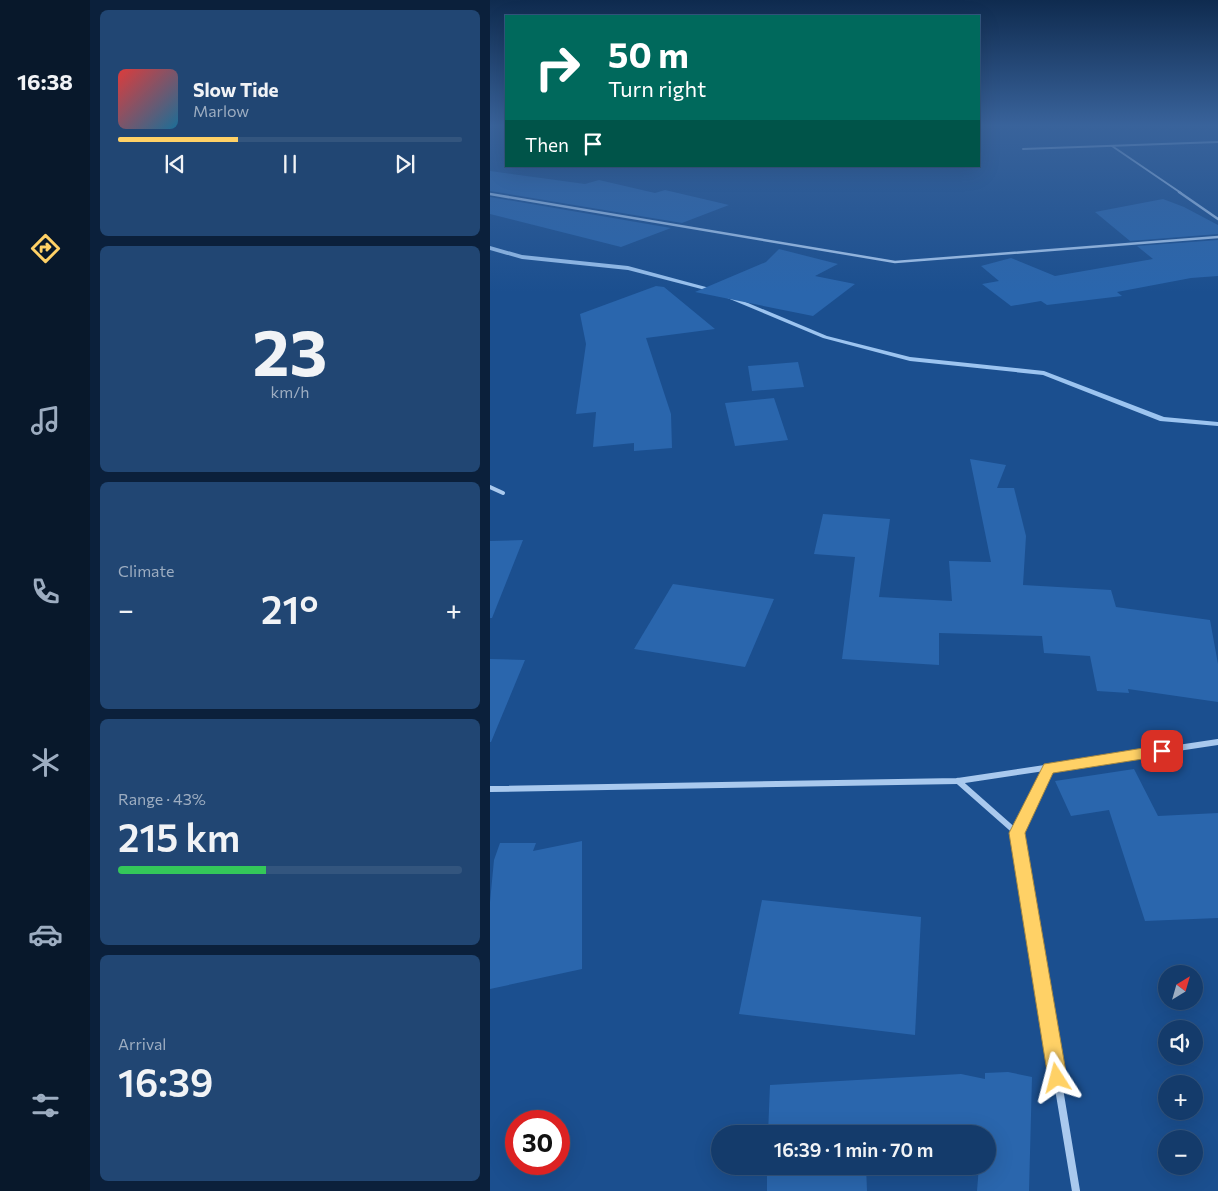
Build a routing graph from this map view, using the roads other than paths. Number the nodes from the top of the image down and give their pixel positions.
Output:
1 (1162, 181) edge
2 (490, 194) edge
3 (1218, 219) edge
4 (1218, 237) edge
5 (490, 487) edge
6 (503, 494) dead end
7 (1218, 742) edge
8 (1049, 768) junction
9 (958, 781) junction
10 (490, 789) edge
11 (1017, 833) junction
12 (1076, 1191) edge

1 - 3 street
2 - 4 street
5 - 6 street
7 - 8 street
8 - 9 street
8 - 11 street
9 - 10 street
9 - 11 street
11 - 12 street

